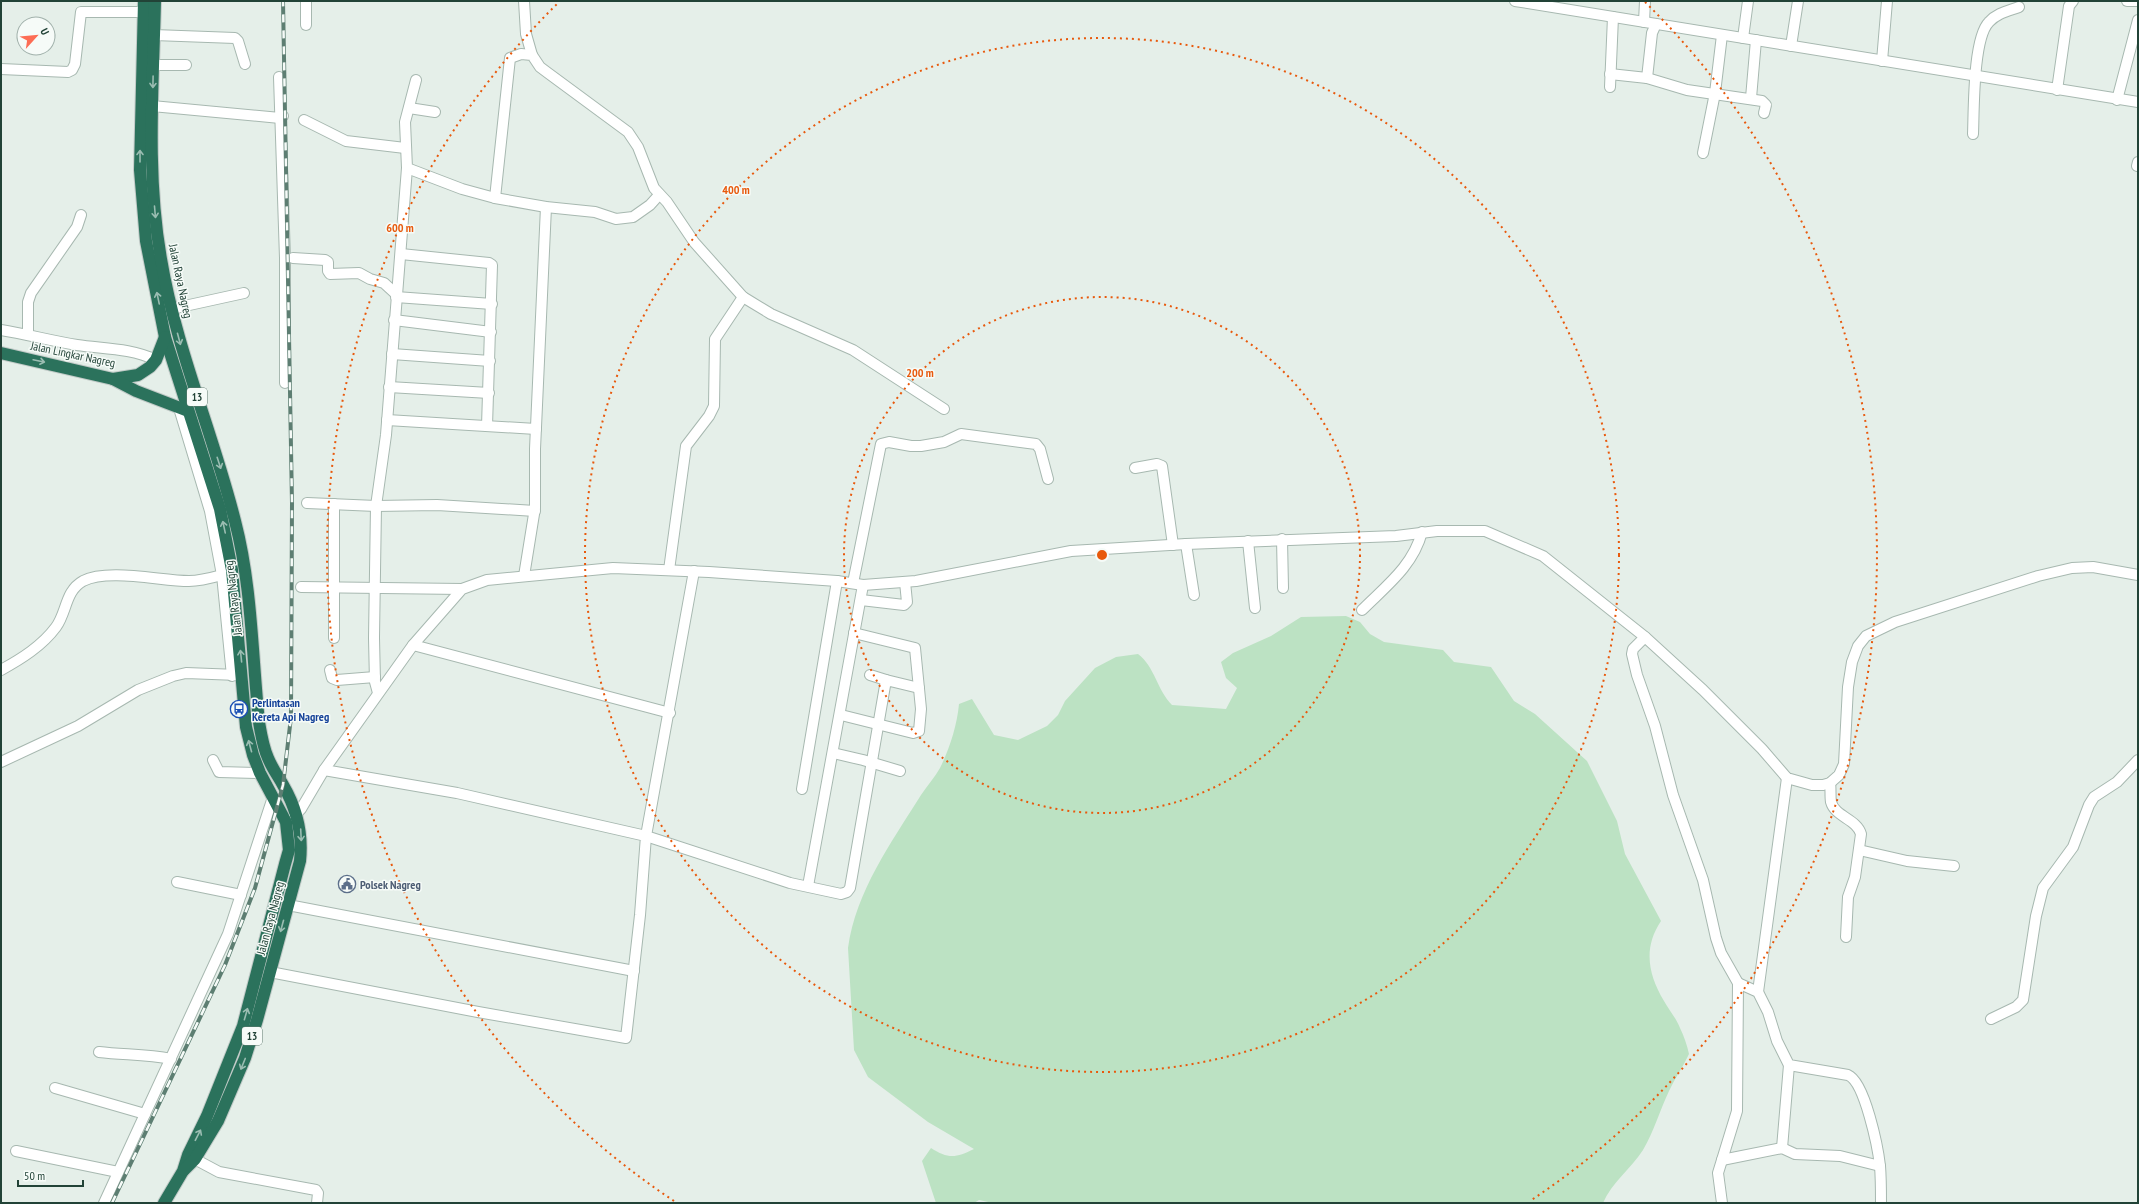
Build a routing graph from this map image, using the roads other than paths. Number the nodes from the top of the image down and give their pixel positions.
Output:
1 (80, 1) edge
2 (155, 1) edge
3 (306, 1) edge
4 (524, 1) edge
5 (1515, 1) edge
6 (1645, 1) edge
7 (1748, 1) edge
8 (1798, 1) edge
9 (1887, 1) edge
10 (2073, 1) edge
11 (2127, 1) edge
12 (2138, 1) edge
13 (1558, 4) edge
14 (144, 6) edge
15 (2019, 7) dead end
16 (81, 12) junction
17 (1613, 17) junction
18 (2138, 20) edge
19 (1644, 22) junction
20 (1656, 24) junction
21 (306, 25) dead end
22 (1722, 34) junction
23 (154, 35) junction
24 (1743, 38) junction
25 (1756, 40) junction
26 (1791, 46) junction
27 (532, 55) junction
28 (1882, 61) junction
29 (245, 64) dead end
30 (153, 65) junction
31 (186, 65) dead end
32 (1, 69) edge
33 (1610, 74) junction
34 (1976, 76) junction
35 (279, 77) dead end
36 (1647, 78) junction
37 (416, 80) dead end
38 (1610, 87) dead end
39 (2056, 90) junction
40 (1714, 93) junction
41 (1751, 98) junction
42 (2117, 100) junction
43 (2138, 102) edge
44 (152, 106) junction
45 (409, 108) junction
46 (435, 112) dead end
47 (1764, 113) dead end
48 (281, 117) junction
49 (304, 120) dead end
50 (1973, 134) dead end
51 (404, 148) junction
52 (1703, 153) dead end
53 (407, 168) junction
54 (659, 195) junction
55 (495, 198) junction
56 (546, 207) junction
57 (81, 215) dead end
58 (401, 254) junction
59 (288, 258) junction
60 (244, 293) dead end
61 (396, 295) junction
62 (743, 297) junction
63 (492, 304) junction
64 (171, 309) junction
65 (394, 320) junction
66 (1, 330) edge
67 (491, 332) junction
68 (28, 335) junction
69 (166, 337) junction
70 (1, 353) edge
71 (392, 354) junction
72 (156, 360) junction
73 (490, 361) junction
74 (113, 379) junction
75 (285, 383) dead end
76 (389, 387) junction
77 (489, 393) junction
78 (944, 409) dead end
79 (184, 410) junction
80 (387, 420) junction
81 (487, 426) junction
82 (536, 429) junction
83 (1135, 468) dead end
84 (1048, 479) dead end
85 (307, 503) dead end
86 (334, 504) junction
87 (376, 506) junction
88 (534, 511) junction
89 (1422, 532) junction
90 (1282, 539) junction
91 (1248, 541) junction
92 (1173, 544) junction
93 (1186, 544) junction
94 (669, 570) junction
95 (694, 571) junction
96 (222, 575) junction
97 (2138, 575) edge
98 (524, 576) junction
99 (837, 581) junction
100 (905, 582) junction
101 (858, 584) junction
102 (301, 586) dead end
103 (334, 587) junction
104 (374, 588) junction
105 (1283, 588) dead end
106 (462, 589) junction
107 (1194, 595) dead end
108 (861, 600) junction
109 (1255, 608) dead end
110 (1362, 610) dead end
111 (854, 633) junction
112 (334, 638) dead end
113 (1645, 638) junction
114 (413, 645) junction
115 (1, 670) edge
116 (330, 670) dead end
117 (870, 675) dead end
118 (237, 676) junction
119 (375, 677) junction
120 (886, 680) junction
121 (920, 688) junction
122 (378, 693) junction
123 (670, 712) junction
124 (841, 715) junction
125 (880, 726) junction
126 (833, 753) junction
127 (213, 760) dead end
128 (2138, 760) edge
129 (1, 762) edge
130 (872, 763) junction
131 (324, 770) junction
132 (900, 772) dead end
133 (260, 773) junction
134 (1787, 778) junction
135 (1830, 783) junction
136 (802, 789) dead end
137 (273, 797) junction
138 (297, 814) junction
139 (286, 822) junction
140 (646, 836) junction
141 (1859, 850) junction
142 (1954, 866) dead end
143 (177, 882) dead end
144 (808, 886) junction
145 (241, 895) junction
146 (288, 904) junction
147 (1846, 937) dead end
148 (634, 971) junction
149 (270, 972) junction
150 (1738, 983) junction
151 (1758, 992) junction
152 (1991, 1019) dead end
153 (99, 1052) dead end
154 (171, 1059) junction
155 (1789, 1065) junction
156 (55, 1088) dead end
157 (145, 1114) junction
158 (1782, 1148) junction
159 (16, 1152) dead end
160 (191, 1157) junction
161 (1722, 1160) junction
162 (1880, 1166) junction
163 (118, 1172) junction
164 (104, 1203) edge
165 (164, 1203) edge
166 (318, 1203) edge
167 (1722, 1203) edge
168 (1881, 1203) edge

1 - 16 street
2 - 23 highway, Jalan Raya Nagreg / 13
3 - 21 street
4 - 27 street
5 - 13 street
6 - 19 street
7 - 24 street
8 - 26 street
9 - 28 street
10 - 39 street
11 - 12 street
13 - 17 street
14 - 16 street
69 -> 14 highway, Jalan Raya Nagreg / 13
15 - 34 street
16 - 32 street
17 - 19 street
17 - 33 street
18 - 42 street
19 - 20 street
20 - 22 street
20 - 36 street
22 - 24 street
22 - 40 street
23 - 29 street
23 - 30 highway, Jalan Raya Nagreg / 13
24 - 25 street
25 - 26 street
25 - 41 street
26 - 28 street
27 - 54 street
27 - 55 street
28 - 34 street
30 - 31 street
30 -> 44 highway, Jalan Raya Nagreg / 13
33 - 36 street
33 - 38 street
34 - 39 street
34 - 50 street
35 - 48 street
36 - 40 street
37 - 45 street
39 - 42 street
40 - 41 street
40 - 52 street
41 - 47 street
42 - 43 street
44 - 48 street
44 -> 64 highway, Jalan Raya Nagreg / 13
45 - 46 street
45 - 51 street
48 - 59 street
49 - 51 street
51 - 53 street
53 - 55 street
53 - 58 street
54 - 56 street
54 - 62 street
55 - 56 street
56 - 82 street
57 - 68 street
58 - 61 street
58 - 63 street
59 - 61 street
59 - 75 street
60 - 64 street
61 - 63 street
61 - 65 street
62 - 78 street
62 - 94 street
63 - 67 street
64 -> 138 highway, Jalan Raya Nagreg / 13
65 - 67 street
65 - 71 street
66 - 68 street
67 - 73 street
68 - 72 street
69 - 72 highway, Jalan Lingkar Nagreg
69 - 79 highway, Jalan Raya Nagreg / 13
70 -> 74 highway, Jalan Lingkar Nagreg
71 - 73 street
71 - 76 street
72 - 74 highway, Jalan Lingkar Nagreg
73 - 77 street
74 - 79 highway
76 - 77 street
76 - 80 street
77 - 81 street
79 - 96 street
118 -> 79 highway, Jalan Raya Nagreg / 13
80 - 81 street
80 - 87 street
81 - 82 street
82 - 88 street
83 - 92 street
84 - 101 street
85 - 86 street
86 - 87 street
86 - 103 street
87 - 88 street
87 - 104 street
88 - 98 street
89 - 90 street
89 - 110 street
89 - 113 street
90 - 91 street
90 - 105 street
91 - 93 street
91 - 109 street
92 - 93 street
92 - 100 street
93 - 107 street
94 - 95 street
94 - 98 street
95 - 99 street
95 - 123 street
96 - 115 street
96 - 118 street
97 - 135 street
98 - 106 street
99 - 101 street
99 - 136 street
100 - 101 street
100 - 108 street
101 - 108 street
102 - 103 street
103 - 104 street
103 - 112 street
104 - 106 street
104 - 119 street
106 - 114 street
108 - 111 street
111 - 121 street
111 - 124 street
113 - 134 street
113 - 150 street
114 - 122 street
114 - 123 street
116 - 119 street
117 - 120 street
118 - 129 street
133 -> 118 highway, Jalan Raya Nagreg / 13
119 - 122 street
120 - 121 street
120 - 125 street
121 - 125 street
122 - 131 street
123 - 140 street
124 - 125 street
124 - 126 street
125 - 130 street
126 - 130 street
126 - 144 street
127 - 133 street
128 - 152 street
130 - 132 street
130 - 144 street
131 - 138 street
131 - 140 street
133 - 137 highway, Jalan Raya Nagreg / 13
134 - 135 street
134 - 151 street
135 - 141 street
137 - 139 highway, Jalan Raya Nagreg / 13
137 - 145 street
138 - 139 street
138 -> 146 highway, Jalan Raya Nagreg / 13
160 -> 139 highway, Jalan Raya Nagreg / 13
140 - 144 street
140 - 148 street
141 - 142 street
141 - 147 street
143 - 145 street
145 - 154 street
146 - 148 street
146 -> 149 highway, Jalan Raya Nagreg / 13
148 - 149 street
149 -> 160 highway, Jalan Raya Nagreg / 13
150 - 151 street
150 - 161 street
151 - 155 street
153 - 154 street
154 - 157 street
155 - 158 street
155 - 162 street
156 - 157 street
157 - 163 street
158 - 161 street
158 - 162 street
159 - 163 street
160 - 165 highway, Jalan Raya Nagreg / 13
160 - 166 street
161 - 167 street
162 - 168 street
163 - 164 street

